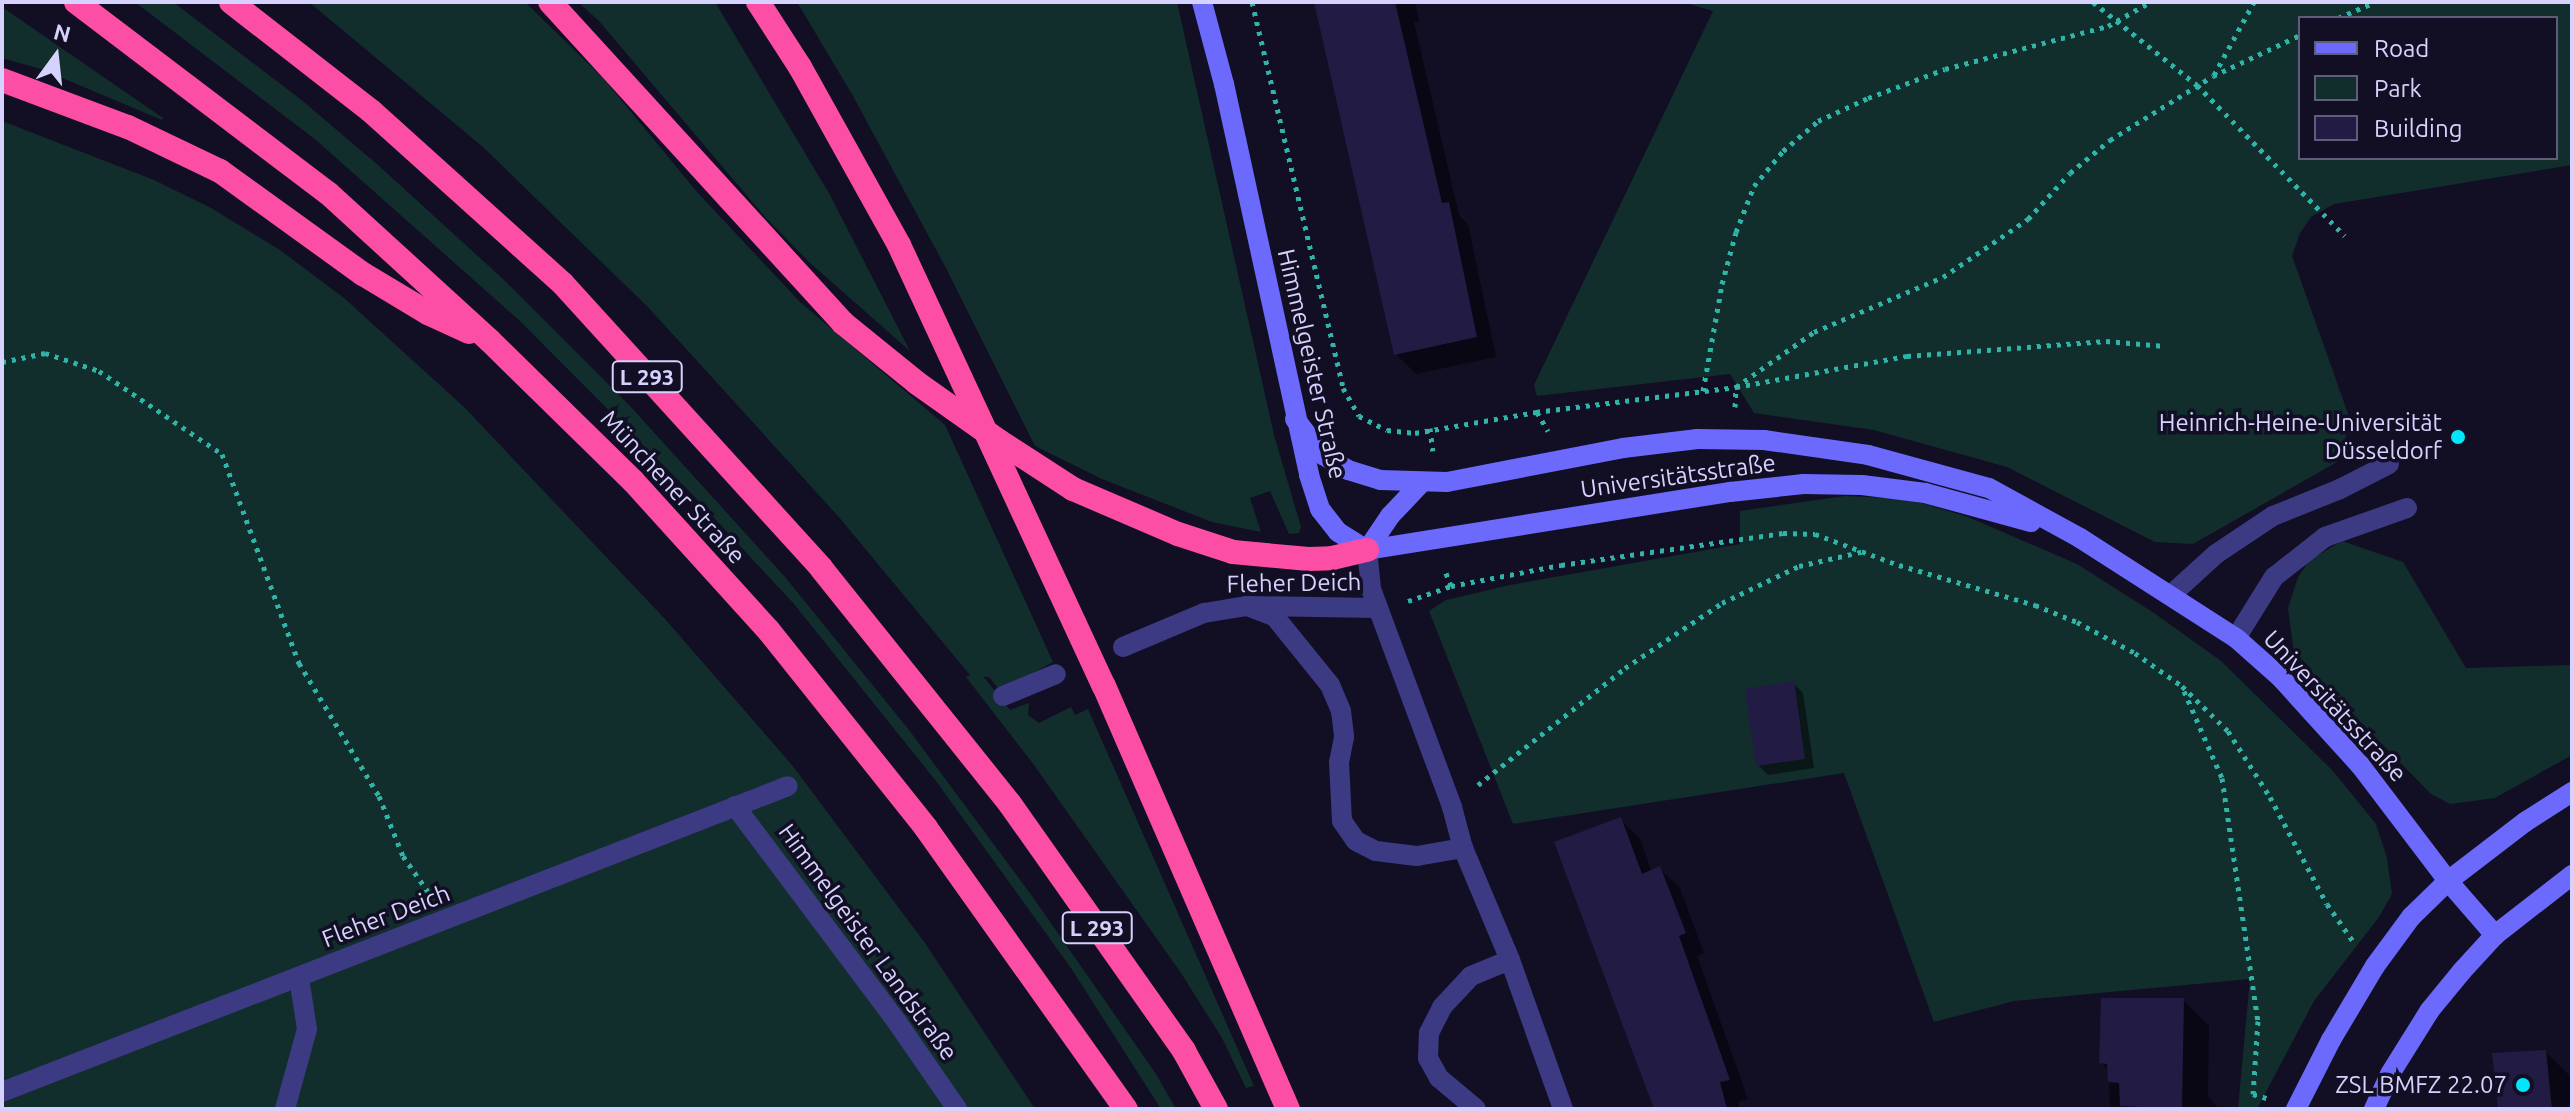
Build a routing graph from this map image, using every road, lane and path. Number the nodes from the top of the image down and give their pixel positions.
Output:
1 (76, 2) edge
2 (231, 2) edge
3 (550, 2) edge
4 (758, 2) edge
5 (1202, 2) edge
6 (1252, 2) edge
7 (2093, 2) edge
8 (2150, 2) edge
9 (2254, 2) edge
10 (2375, 2) edge
11 (2343, 16) edge
12 (2118, 20) junction
13 (2298, 36) edge
14 (2213, 76) junction
15 (2, 80) edge
16 (2197, 85) junction
17 (2345, 236) dead end
18 (490, 341) junction
19 (2165, 346) dead end
20 (2, 362) edge
21 (1736, 387) junction
22 (1703, 391) junction
23 (1536, 412) junction
24 (1295, 419) junction
25 (1430, 428) junction
26 (1550, 436) dead end
27 (1433, 456) dead end
28 (2389, 464) dead end
29 (1422, 482) junction
30 (2407, 508) dead end
31 (2080, 538) junction
32 (1367, 550) junction
33 (1866, 551) junction
34 (1451, 586) dead end
35 (2171, 595) junction
36 (1247, 606) junction
37 (1378, 608) junction
38 (2236, 638) junction
39 (1123, 647) dead end
40 (1056, 674) dead end
41 (2182, 686) junction
42 (1003, 696) dead end
43 (788, 786) dead end
44 (2572, 792) edge
45 (735, 806) junction
46 (1452, 807) junction
47 (1463, 848) junction
48 (2572, 875) edge
49 (2448, 881) junction
50 (447, 921) junction
51 (2495, 935) junction
52 (1510, 960) junction
53 (2375, 966) junction
54 (299, 978) junction
55 (2, 1092) edge
56 (285, 1109) edge
57 (957, 1109) edge
58 (1126, 1109) edge
59 (1216, 1109) edge
60 (1288, 1109) edge
61 (1476, 1109) edge
62 (1563, 1109) edge
63 (2296, 1109) edge
64 (2374, 1109) edge

1 - 18 highway, Münchener Straße
2 - 59 highway, L 293
3 - 32 highway
4 - 60 highway, bridge
5 - 24 street, Himmelgeister Straße
6 - 25 path
7 - 12 path
8 - 12 path
9 - 14 path
10 - 11 path
12 - 16 path
12 - 22 path
13 - 14 path
14 - 16 path
15 - 18 highway
16 - 17 path
16 - 21 path
18 - 58 highway, Münchener Straße
19 - 21 path
20 - 50 path
21 - 22 path
22 - 23 path
23 - 25 path
23 - 26 path
24 - 29 street, Universitätsstraße
24 - 32 street, Himmelgeister Straße
25 - 27 path
28 - 35 street
29 - 31 street, Universitätsstraße
29 - 32 street
30 - 38 street
31 - 32 street, Universitätsstraße
31 - 35 street, Universitätsstraße
32 - 37 street
33 - 34 path
33 - 41 path
33 - 46 path
35 - 38 street, Universitätsstraße
36 - 37 street, Fleher Deich
36 - 39 street, Fleher Deich
36 - 47 street
37 - 46 street
38 - 49 street, Universitätsstraße
40 - 42 street
41 - 53 path
41 - 63 path
43 - 45 street, Fleher Deich
44 - 49 street
45 - 50 street, Fleher Deich
45 - 57 street, Himmelgeister Landstraße
46 - 47 street
47 - 52 street
48 - 51 street
49 - 51 street, Universitätsstraße
49 - 53 street
50 - 54 street, Fleher Deich
51 - 64 street
52 - 61 street
52 - 62 street
53 - 63 street
54 - 55 street, Fleher Deich
54 - 56 street

